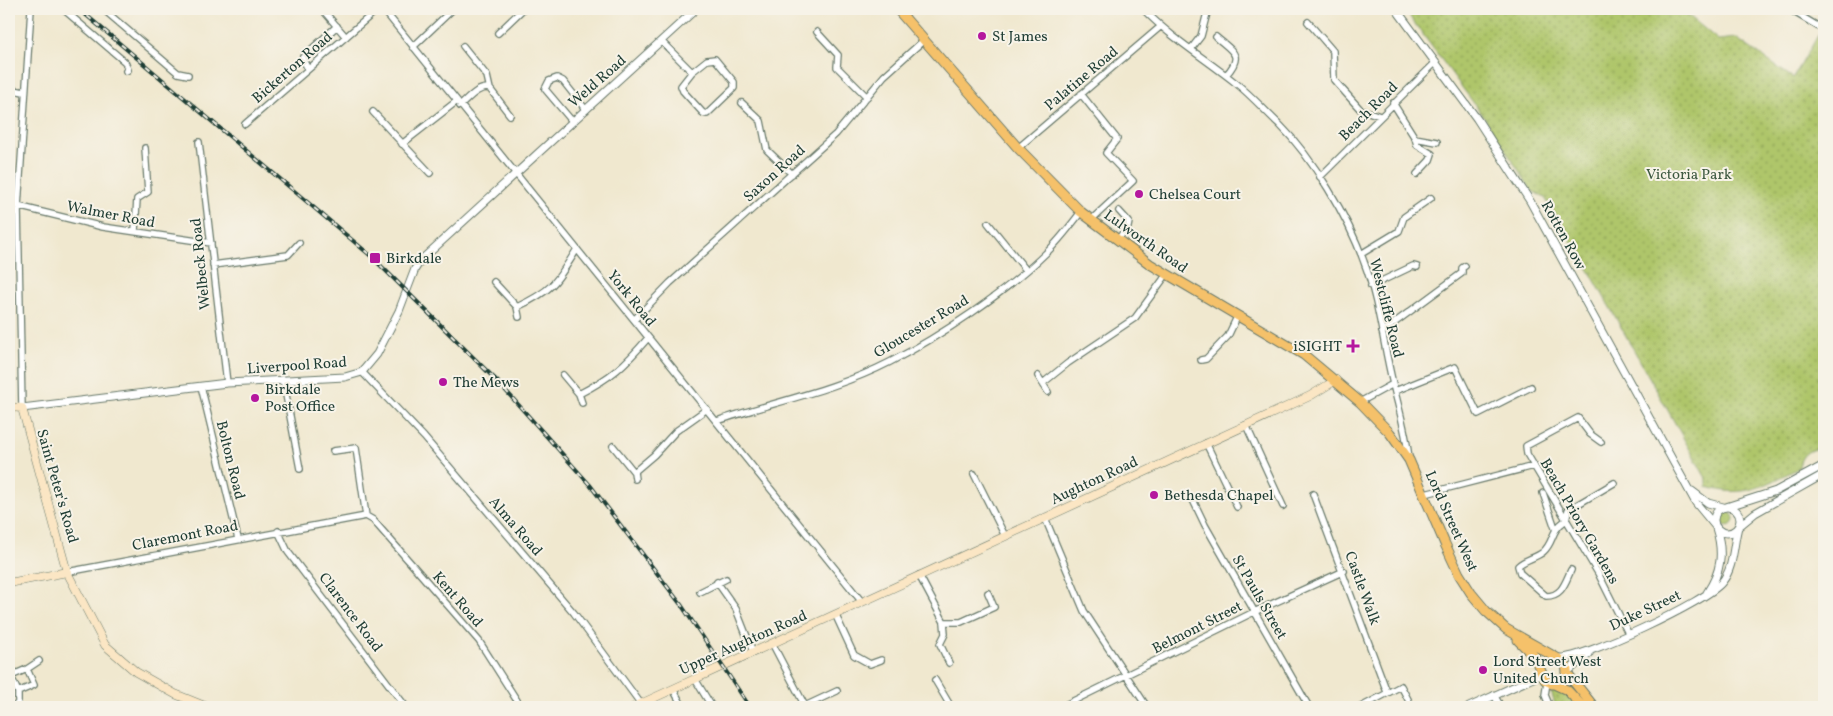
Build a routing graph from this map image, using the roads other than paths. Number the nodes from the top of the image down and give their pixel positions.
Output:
1 (31, 9) edge
2 (64, 9) edge
3 (103, 9) edge
4 (322, 9) edge
5 (378, 9) edge
6 (383, 9) edge
7 (442, 9) edge
8 (453, 9) edge
9 (519, 9) edge
10 (696, 9) edge
11 (897, 9) edge
12 (1143, 9) edge
13 (1211, 9) edge
14 (1396, 9) edge
15 (1789, 9) edge
16 (447, 14) junction
17 (1308, 22) dead end
18 (337, 26) junction
19 (1160, 27) junction
20 (1824, 30) edge
21 (816, 32) dead end
22 (498, 33) dead end
23 (346, 37) junction
24 (1216, 37) dead end
25 (924, 40) junction
26 (662, 42) junction
27 (463, 46) dead end
28 (413, 47) junction
29 (1191, 49) junction
30 (1435, 62) junction
31 (308, 70) junction
32 (126, 72) dead end
33 (692, 72) junction
34 (188, 75) dead end
35 (1226, 75) junction
36 (9, 89) edge
37 (490, 89) junction
38 (24, 92) junction
39 (1081, 94) junction
40 (867, 97) junction
41 (742, 103) dead end
42 (1393, 103) junction
43 (458, 104) junction
44 (586, 110) junction
45 (373, 112) dead end
46 (510, 115) dead end
47 (1380, 116) junction
48 (572, 121) junction
49 (245, 124) dead end
50 (1415, 138) junction
51 (199, 142) dead end
52 (1437, 142) dead end
53 (402, 144) junction
54 (146, 148) dead end
55 (1018, 148) junction
56 (430, 173) dead end
57 (515, 173) junction
58 (792, 174) junction
59 (1417, 174) dead end
60 (1320, 177) junction
61 (1431, 198) dead end
62 (9, 204) edge
63 (18, 207) junction
64 (1119, 211) dead end
65 (1081, 212) junction
66 (1091, 220) junction
67 (988, 223) dead end
68 (135, 232) junction
69 (1118, 239) junction
70 (299, 242) dead end
71 (211, 244) junction
72 (577, 250) junction
73 (1361, 254) junction
74 (213, 265) junction
75 (1465, 266) dead end
76 (1417, 267) dead end
77 (1026, 270) junction
78 (1167, 274) junction
79 (494, 282) dead end
80 (1371, 286) junction
81 (517, 307) junction
82 (1238, 315) junction
83 (519, 317) dead end
84 (635, 319) junction
85 (1382, 332) junction
86 (648, 338) junction
87 (1201, 360) dead end
88 (362, 372) junction
89 (562, 375) dead end
90 (1038, 376) dead end
91 (283, 379) junction
92 (1336, 380) junction
93 (227, 383) junction
94 (1043, 383) junction
95 (201, 386) junction
96 (1531, 387) dead end
97 (1394, 388) junction
98 (1048, 392) dead end
99 (578, 394) junction
100 (1360, 402) junction
101 (582, 403) dead end
102 (9, 407) edge
103 (22, 408) junction
104 (707, 409) junction
105 (717, 421) junction
106 (1246, 425) junction
107 (1602, 442) dead end
108 (1206, 443) junction
109 (613, 446) dead end
110 (333, 451) dead end
111 (1409, 460) junction
112 (1824, 465) edge
113 (1534, 466) junction
114 (300, 469) dead end
115 (974, 474) dead end
116 (1824, 474) edge
117 (1614, 483) dead end
118 (1688, 487) junction
119 (1542, 493) dead end
120 (1313, 494) dead end
121 (1425, 494) junction
122 (1192, 498) dead end
123 (1283, 506) dead end
124 (1237, 507) dead end
125 (1724, 507) junction
126 (366, 516) junction
127 (1045, 518) junction
128 (1566, 520) junction
129 (1716, 527) junction
130 (1738, 527) junction
131 (1555, 528) junction
132 (278, 531) junction
133 (1005, 536) junction
134 (238, 539) junction
135 (1571, 570) dead end
136 (1344, 571) junction
137 (67, 572) junction
138 (919, 575) junction
139 (726, 580) dead end
140 (717, 582) junction
141 (9, 583) edge
142 (700, 592) dead end
143 (988, 593) dead end
144 (1705, 596) junction
145 (862, 602) junction
146 (1254, 612) junction
147 (836, 616) junction
148 (944, 622) junction
149 (1628, 633) junction
150 (1513, 634) junction
151 (772, 643) junction
152 (1595, 649) junction
153 (753, 652) junction
154 (1559, 658) junction
155 (881, 660) dead end
156 (38, 661) dead end
157 (949, 663) dead end
158 (27, 669) junction
159 (1567, 673) junction
160 (1126, 676) junction
161 (1546, 677) junction
162 (695, 679) junction
163 (935, 680) dead end
164 (672, 689) junction
165 (837, 691) dead end
166 (18, 692) junction
167 (1387, 692) junction
168 (1494, 695) junction
169 (651, 704) edge
170 (637, 706) edge
171 (15, 707) edge
172 (207, 707) edge
173 (406, 707) edge
174 (521, 707) edge
175 (683, 707) edge
176 (712, 707) edge
177 (951, 707) edge
178 (1061, 707) edge
179 (1147, 707) edge
180 (1309, 707) edge
181 (1362, 707) edge
182 (1412, 707) edge
183 (1469, 707) edge
184 (1501, 707) edge
185 (1550, 707) edge
186 (1583, 707) edge
187 (1594, 707) edge

1 - 38 street
2 - 32 street
3 - 34 street
4 - 18 street
5 - 23 street, Bickerton Road
6 - 28 street, York Road
7 - 16 street
8 - 16 street
9 - 22 street
10 - 26 street, Weld Road
11 - 25 highway, Lulworth Road
12 - 19 street, Westcliffe Road
13 - 29 street
14 - 30 street, Rotten Row
15 - 20 street
16 - 28 street
17 - 47 street
18 - 23 street
18 - 31 street
19 - 29 street, Westcliffe Road
19 - 39 street, Palatine Road
21 - 40 street
23 - 31 street, Bickerton Road
24 - 35 street
25 - 40 street, Saxon Road
25 - 55 highway, Lulworth Road
26 - 33 street
26 - 44 street, Weld Road
27 - 37 street
28 - 43 street, York Road
29 - 35 street, Westcliffe Road
30 - 42 street, Beach Road
30 - 118 street, Rotten Row
31 - 49 street, Bickerton Road
33 - 33 street
35 - 60 street, Westcliffe Road
36 - 38 street
37 - 43 street
37 - 46 street
38 - 63 street
39 - 55 street, Palatine Road
39 - 66 street
40 - 58 street, Saxon Road
41 - 58 street
42 - 47 street, Beach Road
42 - 50 street
43 - 53 street
43 - 57 street, York Road
44 - 48 street, Weld Road
44 - 48 street
45 - 53 street
47 - 60 street, Beach Road
48 - 57 street, Weld Road
50 - 52 street
50 - 59 street
51 - 71 street, Welbeck Road
53 - 56 street
54 - 68 street
55 - 65 highway, Lulworth Road
57 - 72 street, York Road
57 - 88 street, Liverpool Road
58 - 84 street, Saxon Road
60 - 73 street, Westcliffe Road
61 - 73 street
62 - 63 street, Walmer Road
63 - 68 street, Walmer Road
63 - 103 street
64 - 69 street
65 - 66 highway, Lulworth Road
65 - 77 street, Gloucester Road
66 - 69 highway, Lulworth Road
67 - 77 street
68 - 71 street, Walmer Road
69 - 78 highway, Lulworth Road
70 - 74 street
71 - 74 street, Welbeck Road
72 - 81 street
72 - 84 street, York Road
73 - 80 street, Westcliffe Road
74 - 93 street, Welbeck Road
75 - 85 street
76 - 80 street
77 - 105 street, Gloucester Road
78 - 82 highway, Lulworth Road
78 - 94 street
79 - 81 street
80 - 85 street, Westcliffe Road
81 - 83 street
82 - 87 street
82 - 92 highway, Lulworth Road
84 - 86 street, York Road
85 - 97 street, Westcliffe Road
86 - 99 street
86 - 104 street, York Road
88 - 91 street, Liverpool Road
88 - 170 street, Alma Road
89 - 99 street
90 - 94 street
91 - 93 street, Liverpool Road
91 - 114 street
92 - 100 highway, Lulworth Road
92 - 106 main road, Aughton Road
93 - 95 street, Liverpool Road
94 - 98 street
95 - 103 street, Liverpool Road
95 - 134 street, Bolton Road
96 - 97 street
97 - 100 street
97 - 111 street, Westcliffe Road
99 - 101 street
100 - 111 highway, Lulworth Road
102 - 103 main road, Liverpool Road
103 - 137 main road, Saint Peter's Road
104 - 105 street, York Road
104 - 109 street
105 - 145 street, York Road
106 - 108 main road, Aughton Road
106 - 123 street
107 - 113 street, Beach Priory Gardens
108 - 124 street
108 - 127 main road, Aughton Road
110 - 126 street
111 - 121 highway, Lord Street West
112 - 125 street
113 - 121 street
113 - 128 street, Beach Priory Gardens
115 - 133 street
116 - 130 street
117 - 128 street
118 - 125 street, Rotten Row
118 - 129 street, Rotten Row
119 - 131 street
120 - 136 street, Castle Walk
121 - 150 highway, Lord Street West
122 - 146 street, St Pauls Street
125 - 129 street
125 - 130 street
126 - 132 street, Claremont Road
126 - 174 street, Kent Road
127 - 133 main road, Aughton Road
127 - 160 street
128 - 131 street
128 - 149 street, Beach Priory Gardens
129 - 130 street
129 - 144 street, Duke Street
130 - 144 street, Duke Street
131 - 135 street
132 - 134 street, Claremont Road
132 - 173 street, Clarence Road
133 - 138 main road, Aughton Road
134 - 137 street, Claremont Road
136 - 146 street, Belmont Street
136 - 167 street, Castle Walk
137 - 141 main road, Claremont Road
137 - 172 main road, Saint Peter's Road
138 - 145 main road, Aughton Road
138 - 148 street
139 - 140 street
140 - 142 street
140 - 153 street
143 - 148 street
144 - 149 street, Duke Street
145 - 147 main road, Upper Aughton Road
146 - 160 street, Belmont Street
146 - 180 street, St Pauls Street
147 - 151 main road, Upper Aughton Road
147 - 155 street
148 - 157 street
149 - 152 street, Duke Street
150 - 154 highway, Lord Street West
150 - 161 highway, Lord Street West
151 - 153 main road, Upper Aughton Road
151 - 165 street
152 - 154 street, Duke Street
152 - 159 street, Duke Street
153 - 162 main road, Upper Aughton Road
154 - 159 highway
154 - 161 highway
156 - 158 street
158 - 166 street
158 - 166 street
159 - 161 highway
159 - 187 highway
160 - 178 street, Belmont Street
160 - 179 street
161 - 168 street
161 - 185 street
161 - 186 highway
162 - 164 main road, Upper Aughton Road
162 - 176 street
163 - 177 street
164 - 169 main road, Upper Aughton Road
164 - 175 street
166 - 171 street
167 - 181 street
167 - 182 street
168 - 183 street
168 - 184 street
169 - 170 main road, Upper Aughton Road

